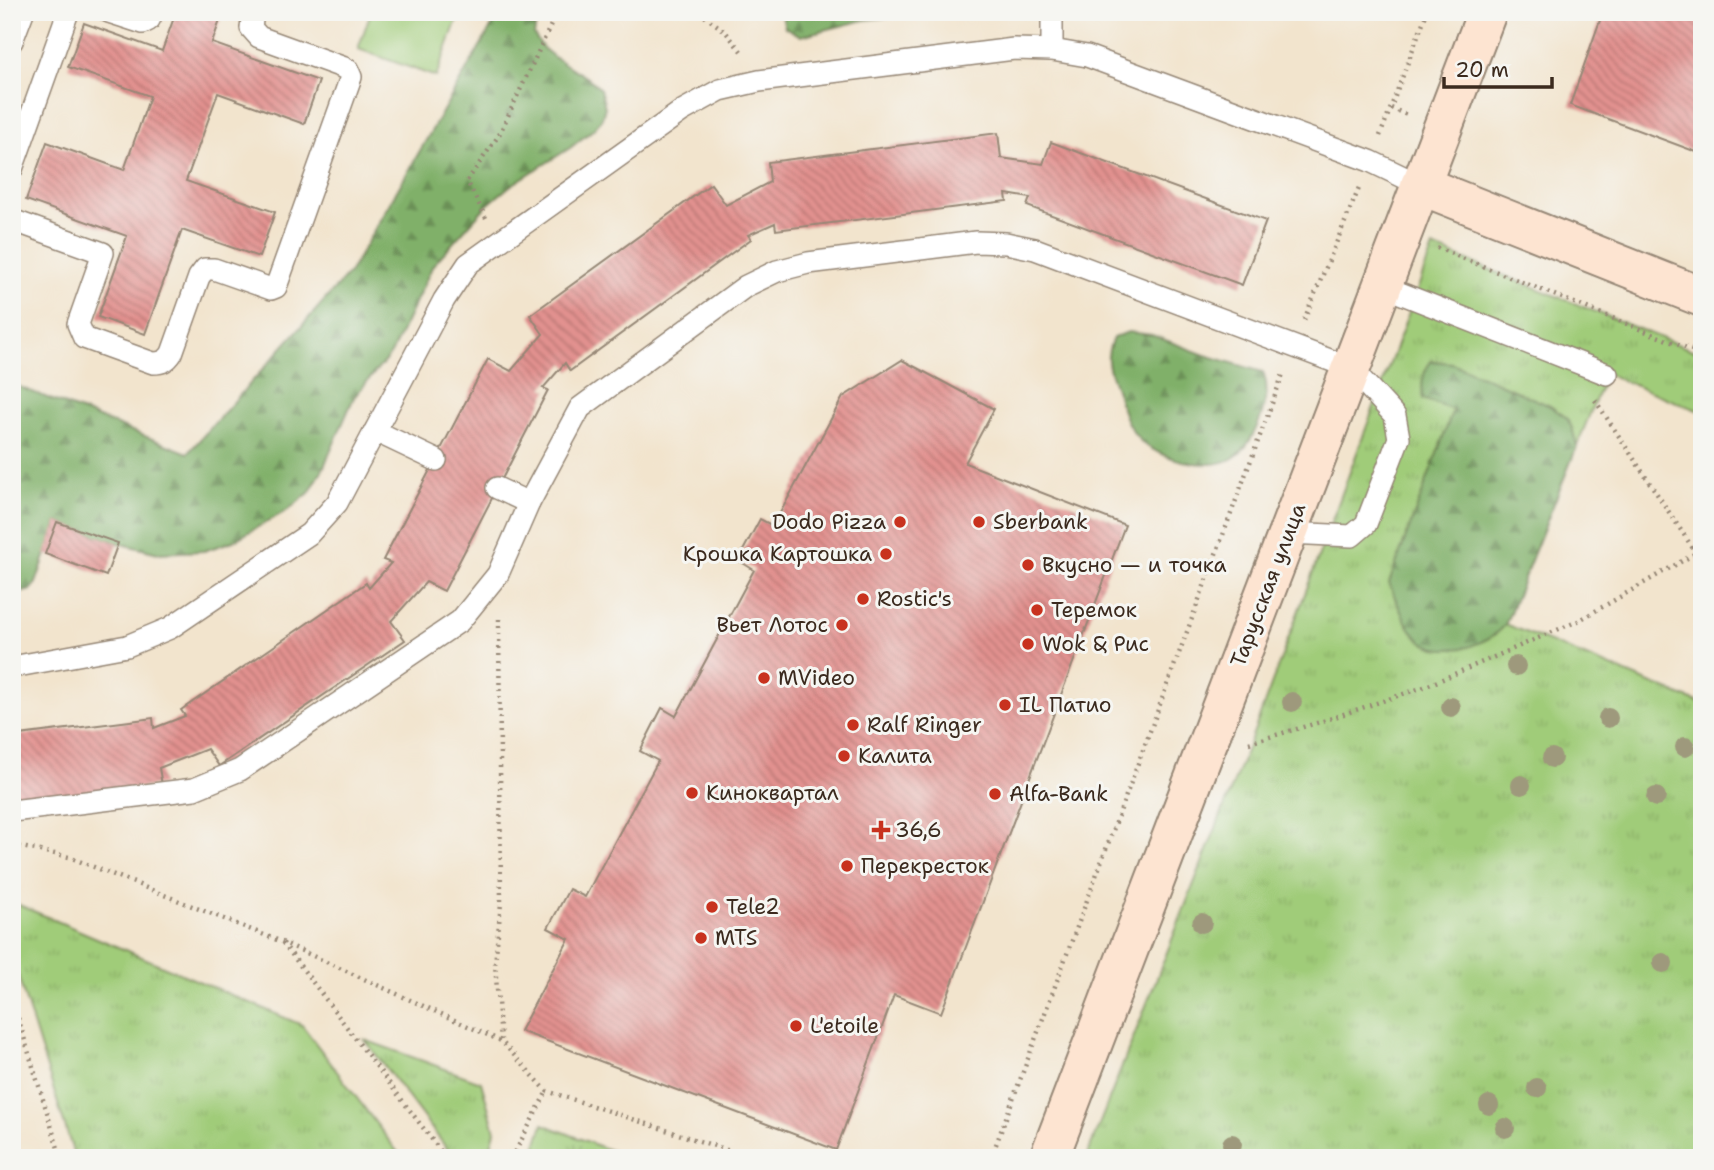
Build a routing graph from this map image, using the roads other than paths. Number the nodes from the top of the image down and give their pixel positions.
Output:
1 (23, 12) edge
2 (68, 12) edge
3 (109, 12) edge
4 (153, 12) edge
5 (253, 12) edge
6 (1052, 12) edge
7 (1487, 12) edge
8 (12, 41) edge
9 (1052, 50) junction
10 (12, 169) edge
11 (1420, 186) junction
12 (12, 220) edge
13 (1382, 286) junction
14 (1702, 296) edge
15 (1351, 368) junction
16 (1606, 374) dead end
17 (375, 431) junction
18 (436, 460) dead end
19 (497, 488) dead end
20 (528, 503) junction
21 (1287, 533) junction
22 (12, 667) edge
23 (12, 811) edge
24 (1049, 1158) edge

1 - 8 lane
2 - 10 lane
3 - 4 lane
5 - 12 lane
6 - 9 lane
7 - 11 main road, Тарусская улица
9 - 11 lane
9 - 17 lane
11 - 13 main road, Тарусская улица
11 - 14 main road
13 - 15 main road, Тарусская улица
13 - 16 lane
15 - 20 lane
15 - 21 main road, Тарусская улица
15 - 21 lane
17 - 18 lane
17 - 22 lane
19 - 20 lane
20 - 23 lane
21 - 24 main road, Тарусская улица

